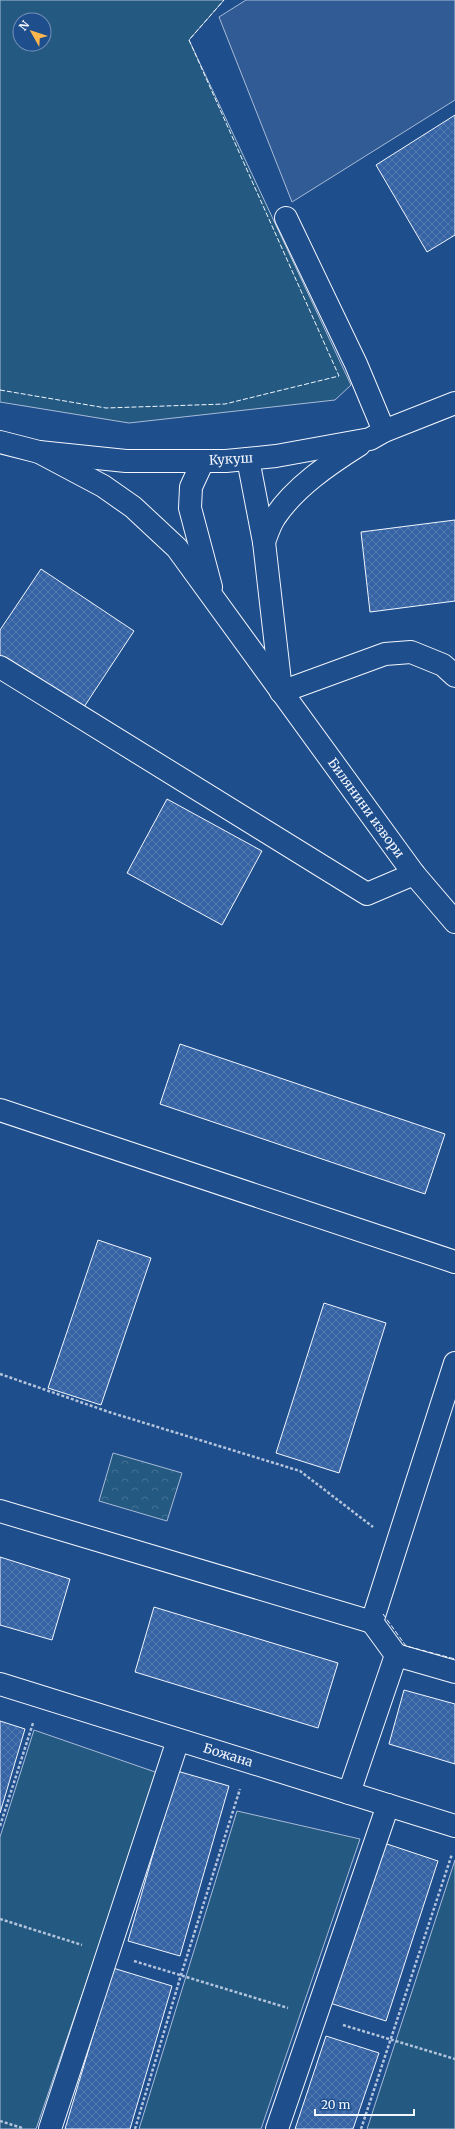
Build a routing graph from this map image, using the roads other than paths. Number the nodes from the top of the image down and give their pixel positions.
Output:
1 (286, 218) dead end
2 (455, 403) edge
3 (377, 435) junction
4 (0, 442) edge
5 (39, 452) junction
6 (248, 459) junction
7 (203, 461) junction
8 (264, 542) junction
9 (214, 598) junction
10 (0, 667) edge
11 (455, 676) edge
12 (281, 692) junction
13 (414, 874) junction
14 (455, 922) edge
15 (0, 1110) edge
16 (455, 1262) edge
17 (455, 1363) edge
18 (0, 1511) edge
19 (372, 1622) junction
20 (396, 1656) junction
21 (455, 1672) edge
22 (0, 1684) edge
23 (178, 1740) junction
24 (349, 1793) junction
25 (388, 1805) junction
26 (455, 1826) edge
27 (50, 2129) edge
28 (277, 2129) edge

1 - 3 street
2 - 3 street, Кукуш
3 - 6 street, Кукуш
3 - 8 street
4 - 5 street, Кукуш
5 - 7 street, Кукуш
5 - 9 street, Билянини извори
6 - 7 street, Кукуш
6 - 8 street, Билянини извори
7 - 9 street, Билянини извори
8 - 12 street, Билянини извори
9 - 12 street, Билянини извори
10 - 13 street
11 - 12 street
12 - 13 street, Билянини извори
13 - 14 street, Билянини извори
15 - 16 street
17 - 19 street
18 - 19 street
19 - 20 street
20 - 21 street
20 - 24 street
22 - 23 street, Божана
23 - 24 street, Божана
23 - 27 street
24 - 25 street, Божана
25 - 26 street, Божана
25 - 28 street

